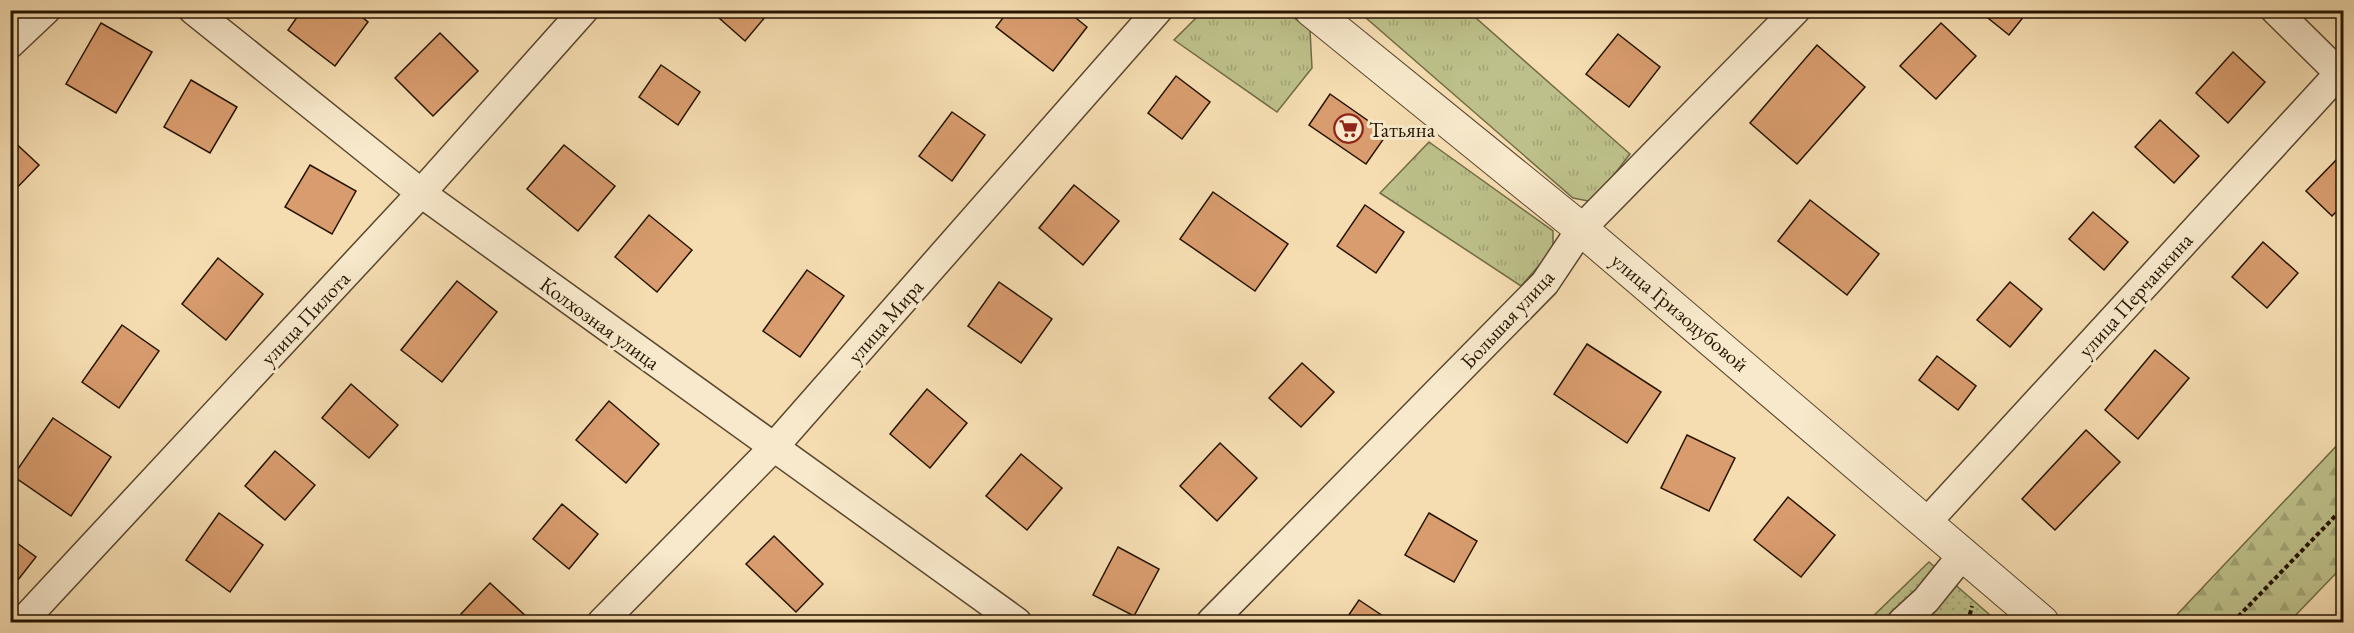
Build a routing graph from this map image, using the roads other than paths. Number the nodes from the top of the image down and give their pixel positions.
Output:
1 (46, 10) edge
2 (193, 10) edge
3 (584, 10) edge
4 (1158, 10) edge
5 (1311, 10) edge
6 (1797, 10) edge
7 (2275, 10) edge
8 (10, 44) edge
9 (2341, 70) edge
10 (421, 193) junction
11 (1581, 229) junction
12 (773, 448) junction
13 (1927, 522) junction
14 (1964, 554) junction
15 (22, 622) edge
16 (602, 622) edge
17 (1017, 622) edge
18 (1211, 622) edge
19 (1902, 622) edge
20 (2042, 622) edge

1 - 8 street
2 - 10 street, Колхозная улица
3 - 10 street, улица Пилота
4 - 12 street, улица Мира
5 - 11 street, улица Гризодубовой
6 - 11 street, Большая улица
7 - 9 street
9 - 13 street, улица Перчанкина
10 - 12 street, Колхозная улица
10 - 15 street, улица Пилота
11 - 13 street, улица Гризодубовой
11 - 18 street, Большая улица
12 - 16 street, улица Мира
12 - 17 street, Колхозная улица
13 - 14 street, улица Гризодубовой
14 - 19 street
14 - 20 street, улица Гризодубовой

